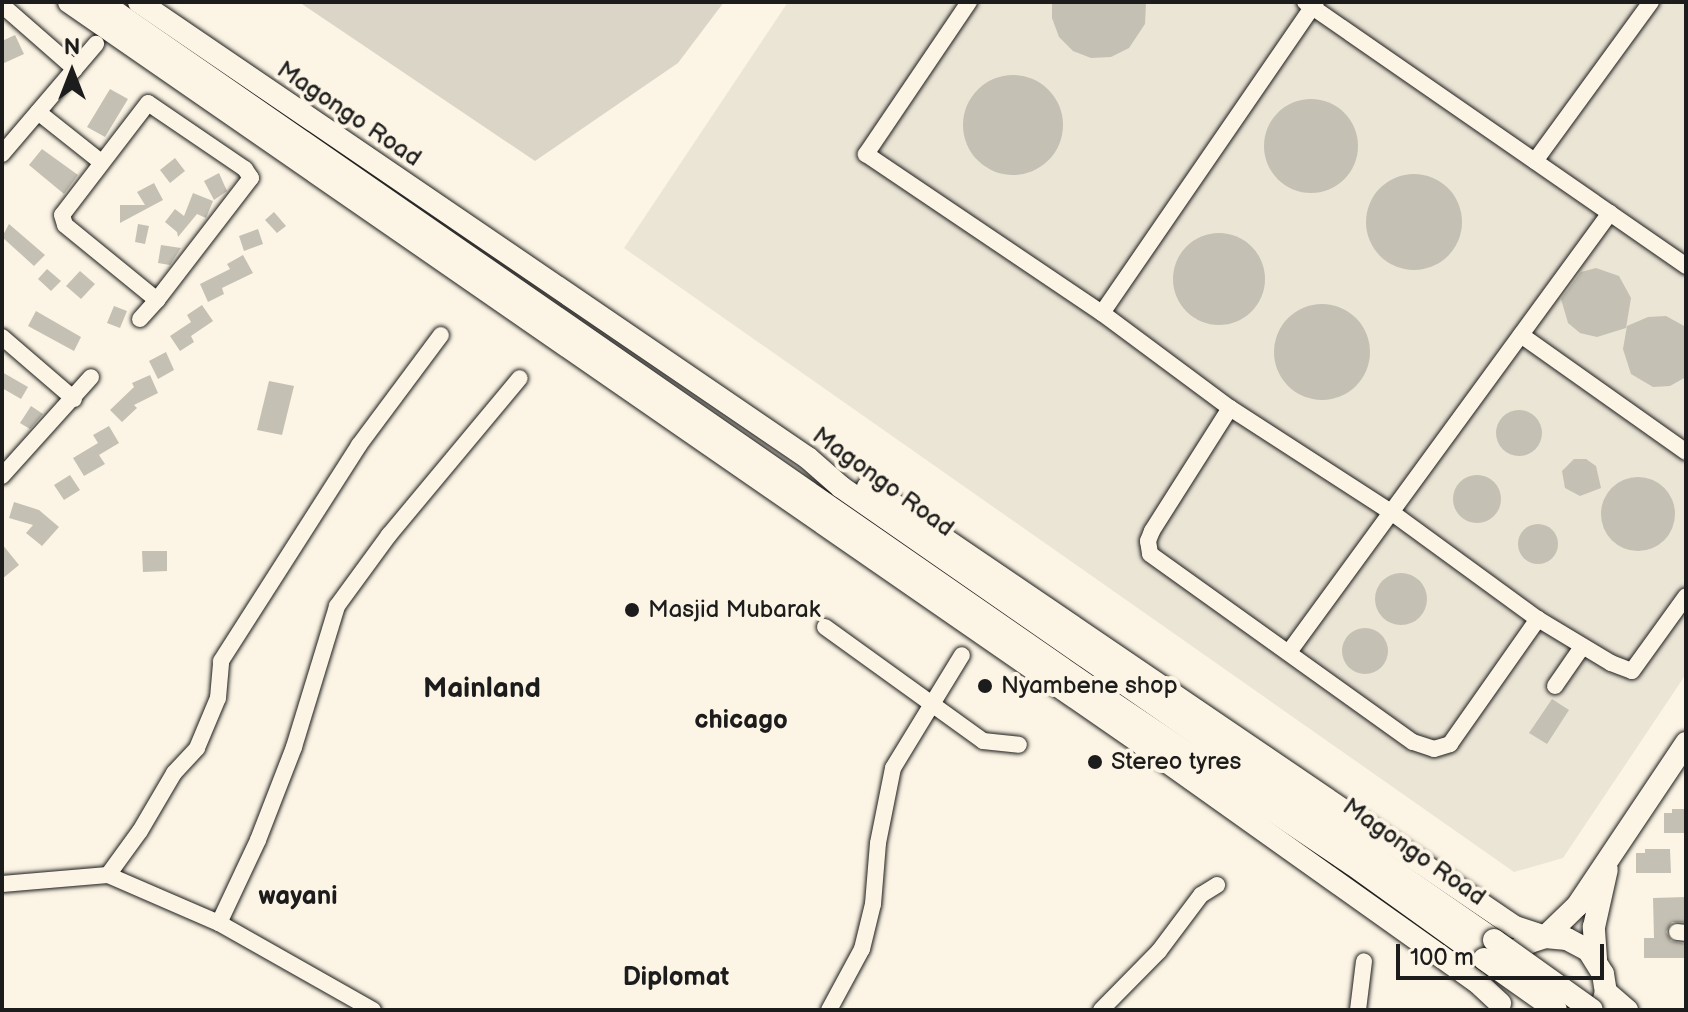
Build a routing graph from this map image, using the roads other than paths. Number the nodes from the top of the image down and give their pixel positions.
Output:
1 (69, 2) edge
2 (101, 2) edge
3 (139, 2) edge
4 (969, 2) edge
5 (1651, 2) edge
6 (1311, 4) edge
7 (3, 8) edge
8 (96, 44) dead end
9 (75, 69) junction
10 (38, 112) junction
11 (2, 154) edge
12 (1535, 161) junction
13 (101, 162) junction
14 (1610, 213) junction
15 (1686, 266) edge
16 (157, 300) junction
17 (1102, 313) junction
18 (140, 319) dead end
19 (441, 335) dead end
20 (1521, 335) junction
21 (2, 337) edge
22 (91, 377) dead end
23 (520, 378) dead end
24 (74, 399) junction
25 (1230, 408) junction
26 (1686, 452) edge
27 (808, 458) junction
28 (2, 476) edge
29 (1391, 512) junction
30 (1686, 596) edge
31 (1538, 619) junction
32 (825, 627) dead end
33 (1582, 647) junction
34 (1289, 652) junction
35 (962, 655) dead end
36 (1555, 686) dead end
37 (1112, 689) junction
38 (932, 706) junction
39 (1686, 743) edge
40 (1019, 745) dead end
41 (1609, 856) junction
42 (108, 875) junction
43 (2, 884) edge
44 (1217, 885) dead end
45 (219, 923) junction
46 (1545, 937) junction
47 (1596, 959) junction
48 (1364, 961) dead end
49 (1604, 1001) edge
50 (1502, 1006) edge
51 (373, 1010) edge
52 (829, 1010) edge
53 (1101, 1010) edge
54 (1358, 1010) edge
55 (1556, 1010) edge
56 (1592, 1010) edge
57 (1627, 1010) edge

1 - 50 main road
2 - 37 main road, Magongo Road
3 - 27 main road, Magongo Road
4 - 17 street
5 - 12 street
6 - 12 street
6 - 17 street
7 - 9 street
8 - 9 street
9 - 10 street
10 - 11 street
10 - 13 street
12 - 14 street
13 - 16 street
13 - 16 street
14 - 15 street
14 - 20 street
16 - 18 street
17 - 25 street
19 - 42 street
20 - 26 street
20 - 29 street
21 - 24 street
22 - 24 street
23 - 45 street
24 - 28 street
25 - 29 street
25 - 34 street
27 - 37 main road, Magongo Road
27 - 46 main road
29 - 31 street
29 - 34 street
30 - 33 street
31 - 33 street
31 - 34 street
32 - 38 street
33 - 36 street
35 - 38 street
37 - 55 main road, Magongo Road, bridge
37 - 56 main road, Magongo Road, bridge
38 - 40 street
38 - 52 street
39 - 41 main road
41 - 46 main road
41 - 47 main road
42 - 43 street
42 - 45 street
44 - 53 street
45 - 51 street
46 - 47 main road
46 - 50 main road
47 - 49 main road
48 - 54 street
49 - 57 main road

